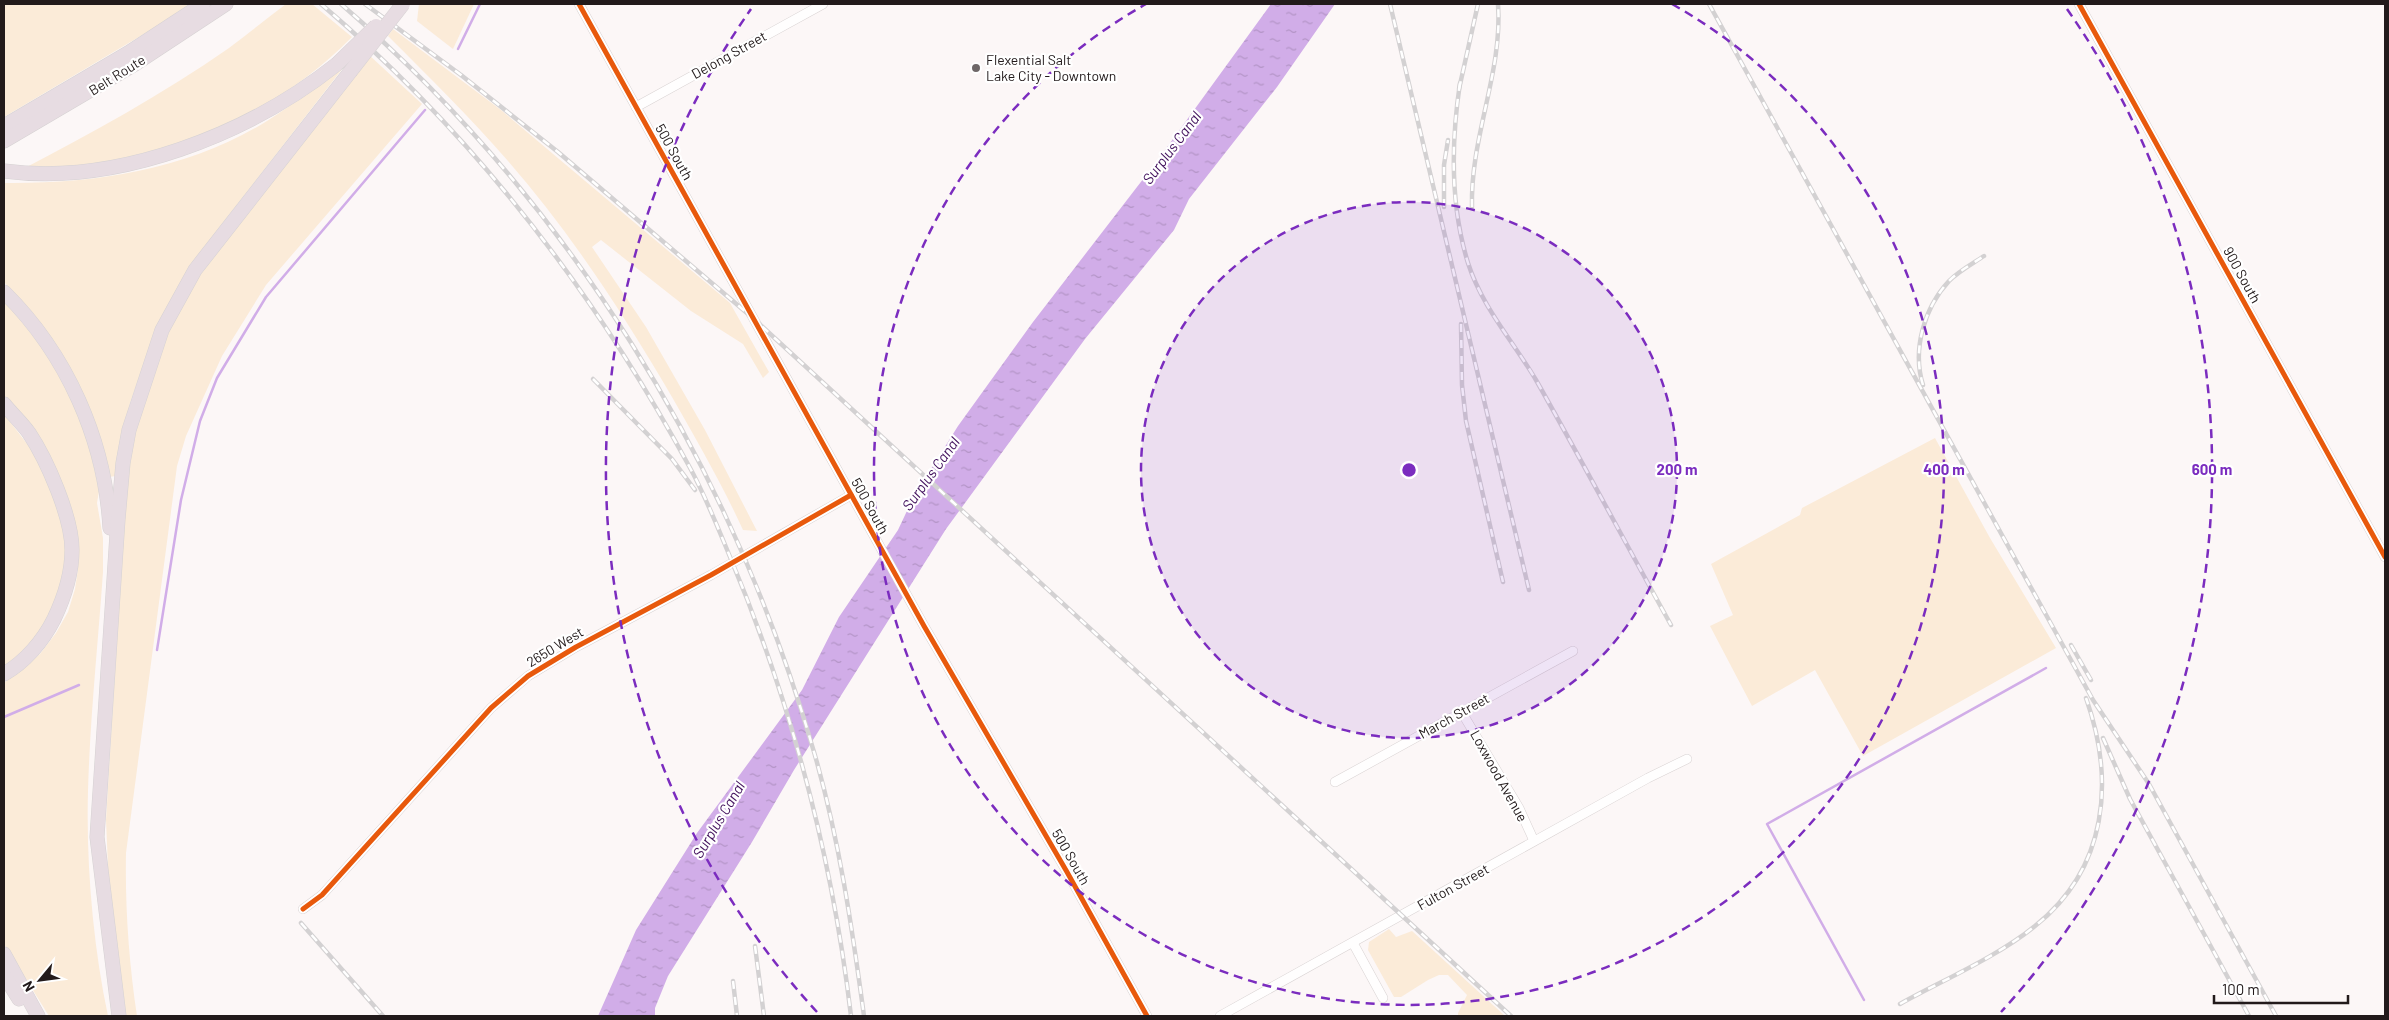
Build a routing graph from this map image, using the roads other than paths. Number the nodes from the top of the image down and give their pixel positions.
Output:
1 (203, 4) edge
2 (226, 4) edge
3 (396, 4) edge
4 (403, 4) edge
5 (579, 4) edge
6 (823, 4) edge
7 (2079, 4) edge
8 (636, 107) junction
9 (4, 126) edge
10 (4, 140) edge
11 (4, 171) edge
12 (4, 292) edge
13 (4, 404) edge
14 (851, 495) junction
15 (2385, 557) edge
16 (114, 582) junction
17 (1573, 651) dead end
18 (4, 674) edge
19 (1461, 711) junction
20 (1687, 759) dead end
21 (1335, 782) dead end
22 (1534, 842) junction
23 (303, 910) dead end
24 (1353, 943) junction
25 (4, 954) edge
26 (4, 975) edge
27 (1383, 998) dead end
28 (30, 1016) edge
29 (38, 1016) edge
30 (119, 1016) edge
31 (1146, 1016) edge
32 (1220, 1016) edge

1 - 9 highway, Belt Route
2 - 10 highway, Belt Route
3 - 11 highway, bridge
4 - 16 highway, bridge
5 - 8 street, 500 South
6 - 8 street, Delong Street
7 - 15 street, 900 South
8 - 14 street, 500 South
12 - 16 highway
13 - 18 highway
14 - 23 street, 2650 West
14 - 31 street, 500 South
16 - 30 highway
17 - 19 street, March Street
19 - 21 street, March Street
19 - 22 street, Loxwood Avenue
20 - 22 street, Fulton Street
22 - 24 street, Fulton Street
24 - 27 street
24 - 32 street, Fulton Street
25 - 29 highway
26 - 28 highway

